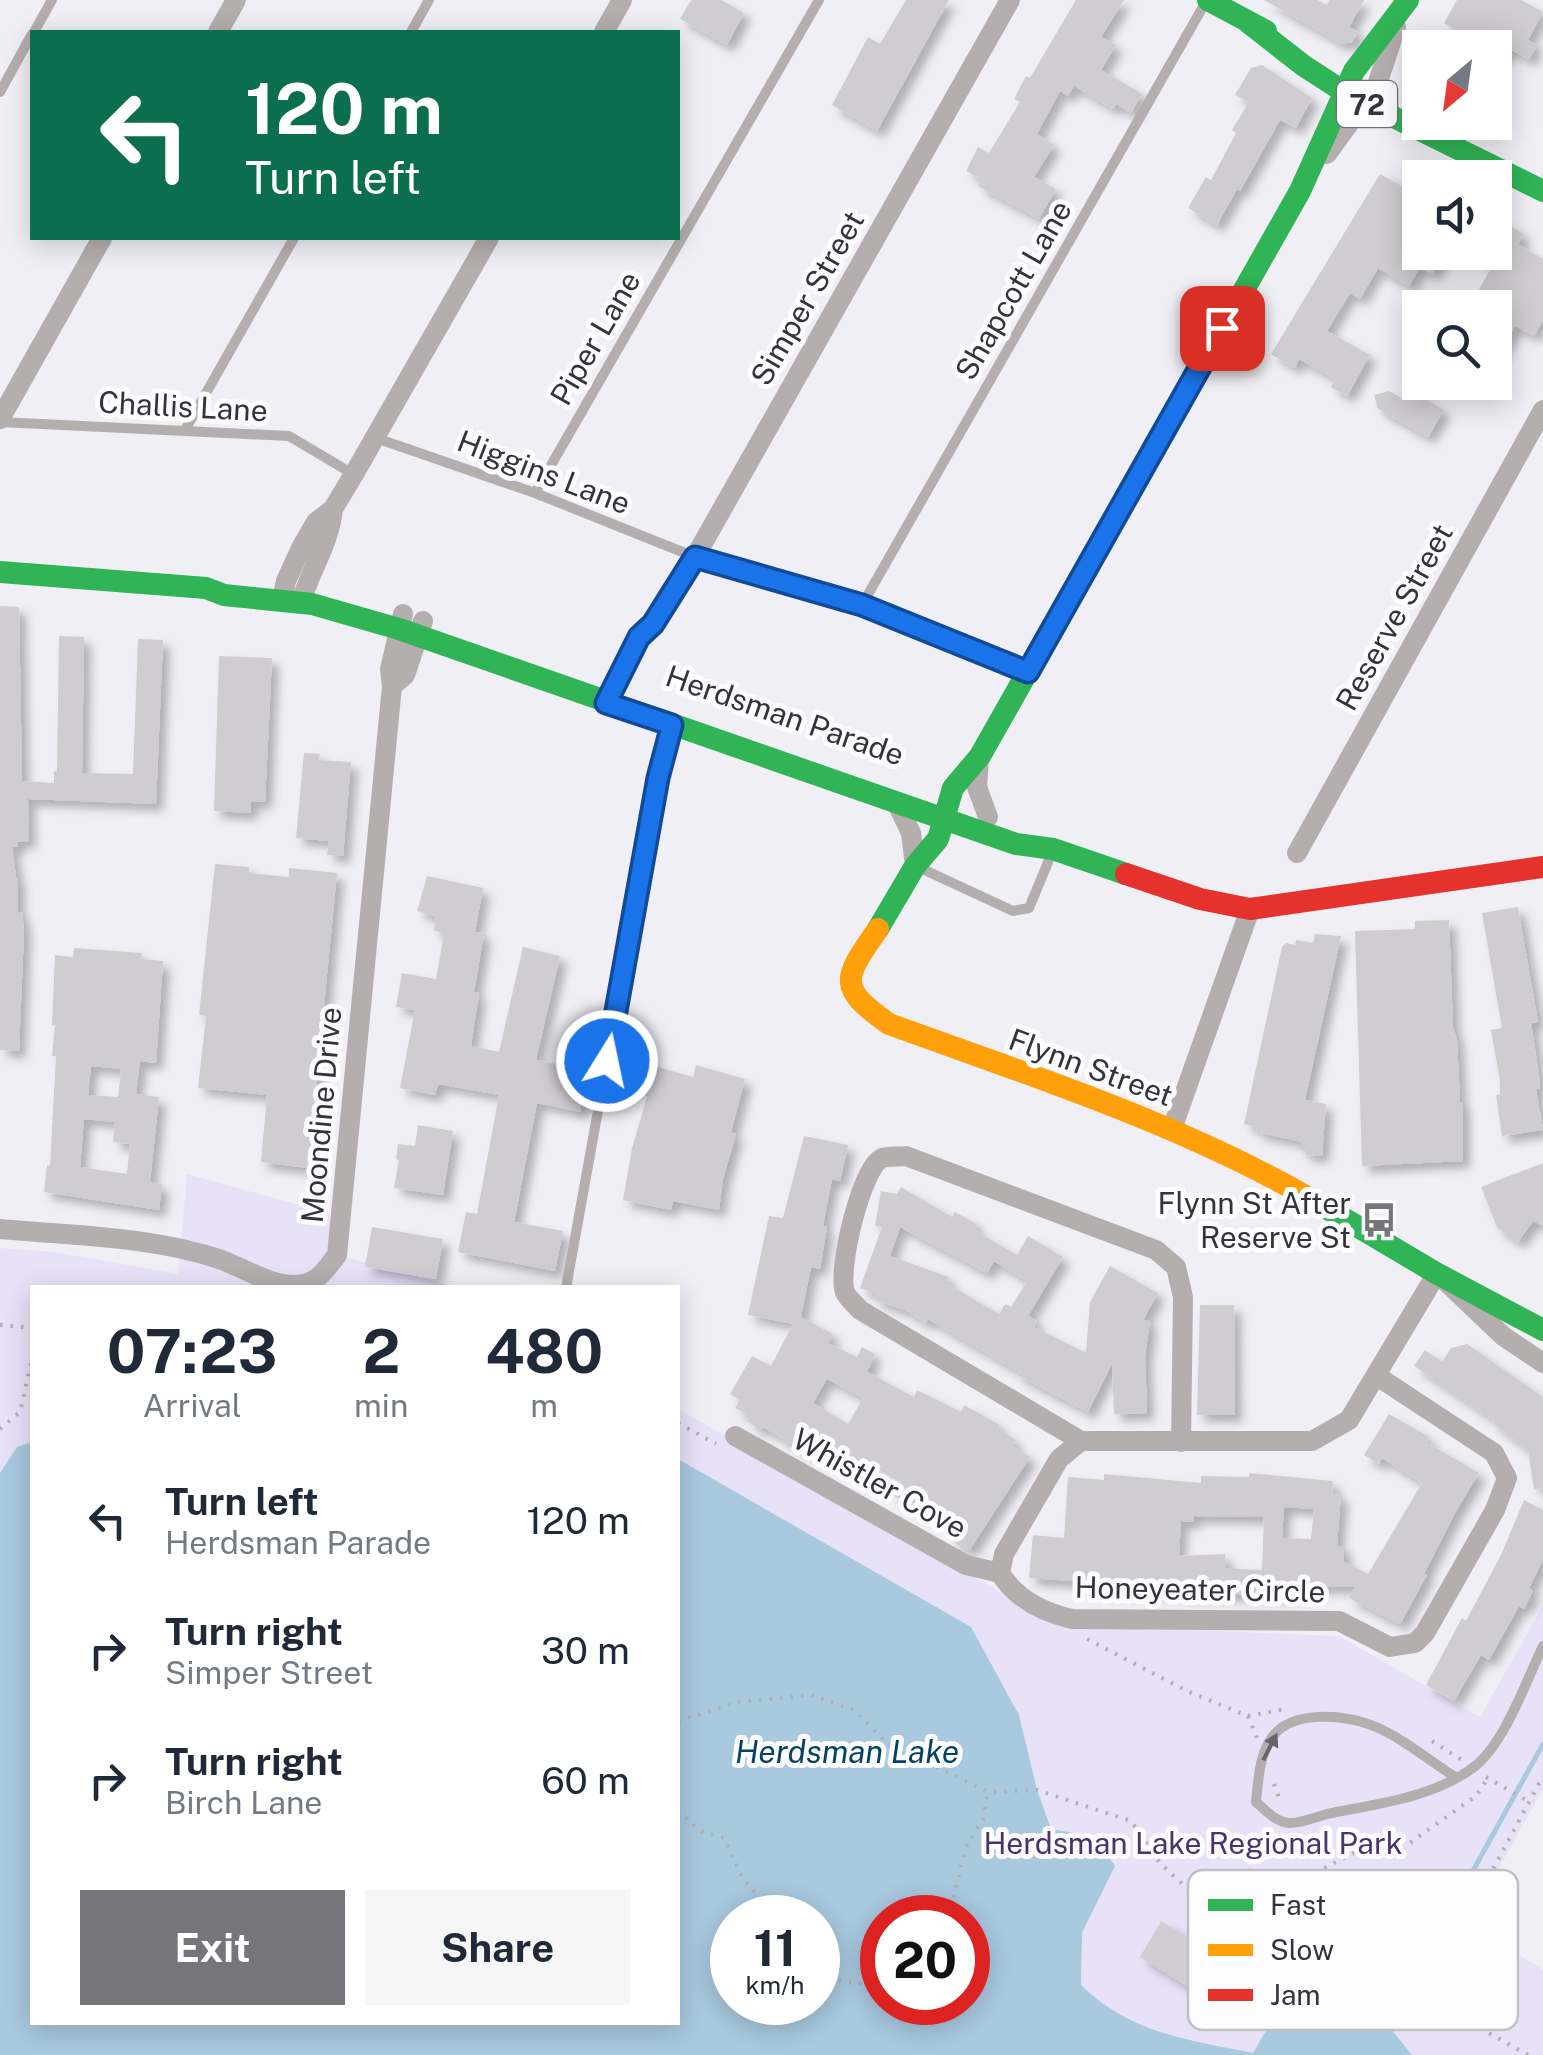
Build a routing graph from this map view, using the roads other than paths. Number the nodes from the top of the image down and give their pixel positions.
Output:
1 (52, 0) edge
2 (236, 0) edge
3 (429, 0) edge
4 (622, 0) edge
5 (819, 0) edge
6 (1010, 0) edge
7 (1207, 0) edge
8 (1404, 8) edge
9 (35, 30) edge
10 (219, 30) edge
11 (412, 30) edge
12 (605, 30) edge
13 (30, 39) edge
14 (1348, 81) junction
15 (0, 92) edge
16 (1372, 94) junction
17 (1402, 105) edge
18 (1461, 140) edge
19 (1489, 160) edge
20 (1490, 160) edge
21 (1512, 173) edge
22 (1543, 190) edge
23 (1300, 191) junction
24 (101, 240) edge
25 (293, 240) edge
26 (487, 240) edge
27 (1543, 410) edge
28 (0, 421) edge
29 (185, 430) junction
30 (376, 438) junction
31 (354, 474) junction
32 (535, 493) junction
33 (695, 557) junction
34 (0, 572) edge
35 (294, 591) junction
36 (862, 605) junction
37 (411, 625) junction
38 (1028, 672) junction
39 (615, 697) junction
40 (672, 725) junction
41 (980, 756) junction
42 (896, 804) junction
43 (947, 812) junction
44 (988, 817) junction
45 (1053, 849) junction
46 (1297, 853) dead end
47 (916, 866) junction
48 (1543, 867) edge
49 (1250, 909) junction
50 (1172, 1129) junction
51 (0, 1230) edge
52 (1436, 1274) junction
53 (295, 1285) edge
54 (303, 1285) edge
55 (567, 1285) edge
56 (1543, 1330) edge
57 (1543, 1363) edge
58 (1377, 1376) junction
59 (735, 1436) dead end
60 (1081, 1440) junction
61 (1182, 1442) junction
62 (1000, 1572) junction
63 (1543, 1646) edge
64 (1455, 1777) junction

1 - 9 lane
2 - 10 street
3 - 11 lane
4 - 12 street
5 - 32 lane, Piper Lane
6 - 33 street, Simper Street
7 - 14 main road, 72
7 - 36 lane, Shapcott Lane
8 - 14 main road, Flynn Street
8 - 16 street
13 - 15 lane
14 - 16 main road, 72
14 - 23 main road, Flynn Street
16 - 17 main road, 72
16 - 19 main road, 72
16 - 23 street
18 - 20 main road, 72
21 - 22 main road, 72
23 - 38 main road, Flynn Street
24 - 28 street
25 - 29 lane
26 - 30 street
27 - 46 street, Reserve Street
28 - 29 lane, Challis Lane
29 - 31 lane, Challis Lane
30 - 31 street
30 - 32 lane, Higgins Lane
31 - 35 street
32 - 33 lane, Higgins Lane
33 - 36 lane, Higgins Lane
33 - 39 street, Simper Street
34 - 35 main road, Herdsman Parade
35 - 37 main road, Herdsman Parade
36 - 38 lane, Higgins Lane
37 - 39 main road, Herdsman Parade
37 - 54 street, Moondine Drive
38 - 41 main road, Flynn Street
39 - 40 main road, Herdsman Parade
39 - 43 main road, Herdsman Parade
40 - 42 main road, Herdsman Parade
40 - 55 lane
41 - 43 main road, Flynn Street
41 - 44 street
42 - 43 main road, Herdsman Parade
42 - 47 street
43 - 44 main road, Herdsman Parade
43 - 45 main road, Herdsman Parade
43 - 47 main road, Flynn Street
44 - 45 main road, Herdsman Parade
45 - 47 lane
45 - 49 main road, Herdsman Parade
47 - 50 main road, Flynn Street
48 - 49 main road, Herdsman Parade
49 - 50 street
50 - 52 main road, Flynn Street
51 - 53 street, Moondine Drive
52 - 56 main road, Flynn Street
52 - 57 street, Flynn Street
52 - 58 street
58 - 61 street
58 - 62 street, Honeyeater Circle
59 - 62 street, Whistler Cove
60 - 61 street
60 - 61 street
60 - 62 street
63 - 64 lane
64 -> 64 lane

